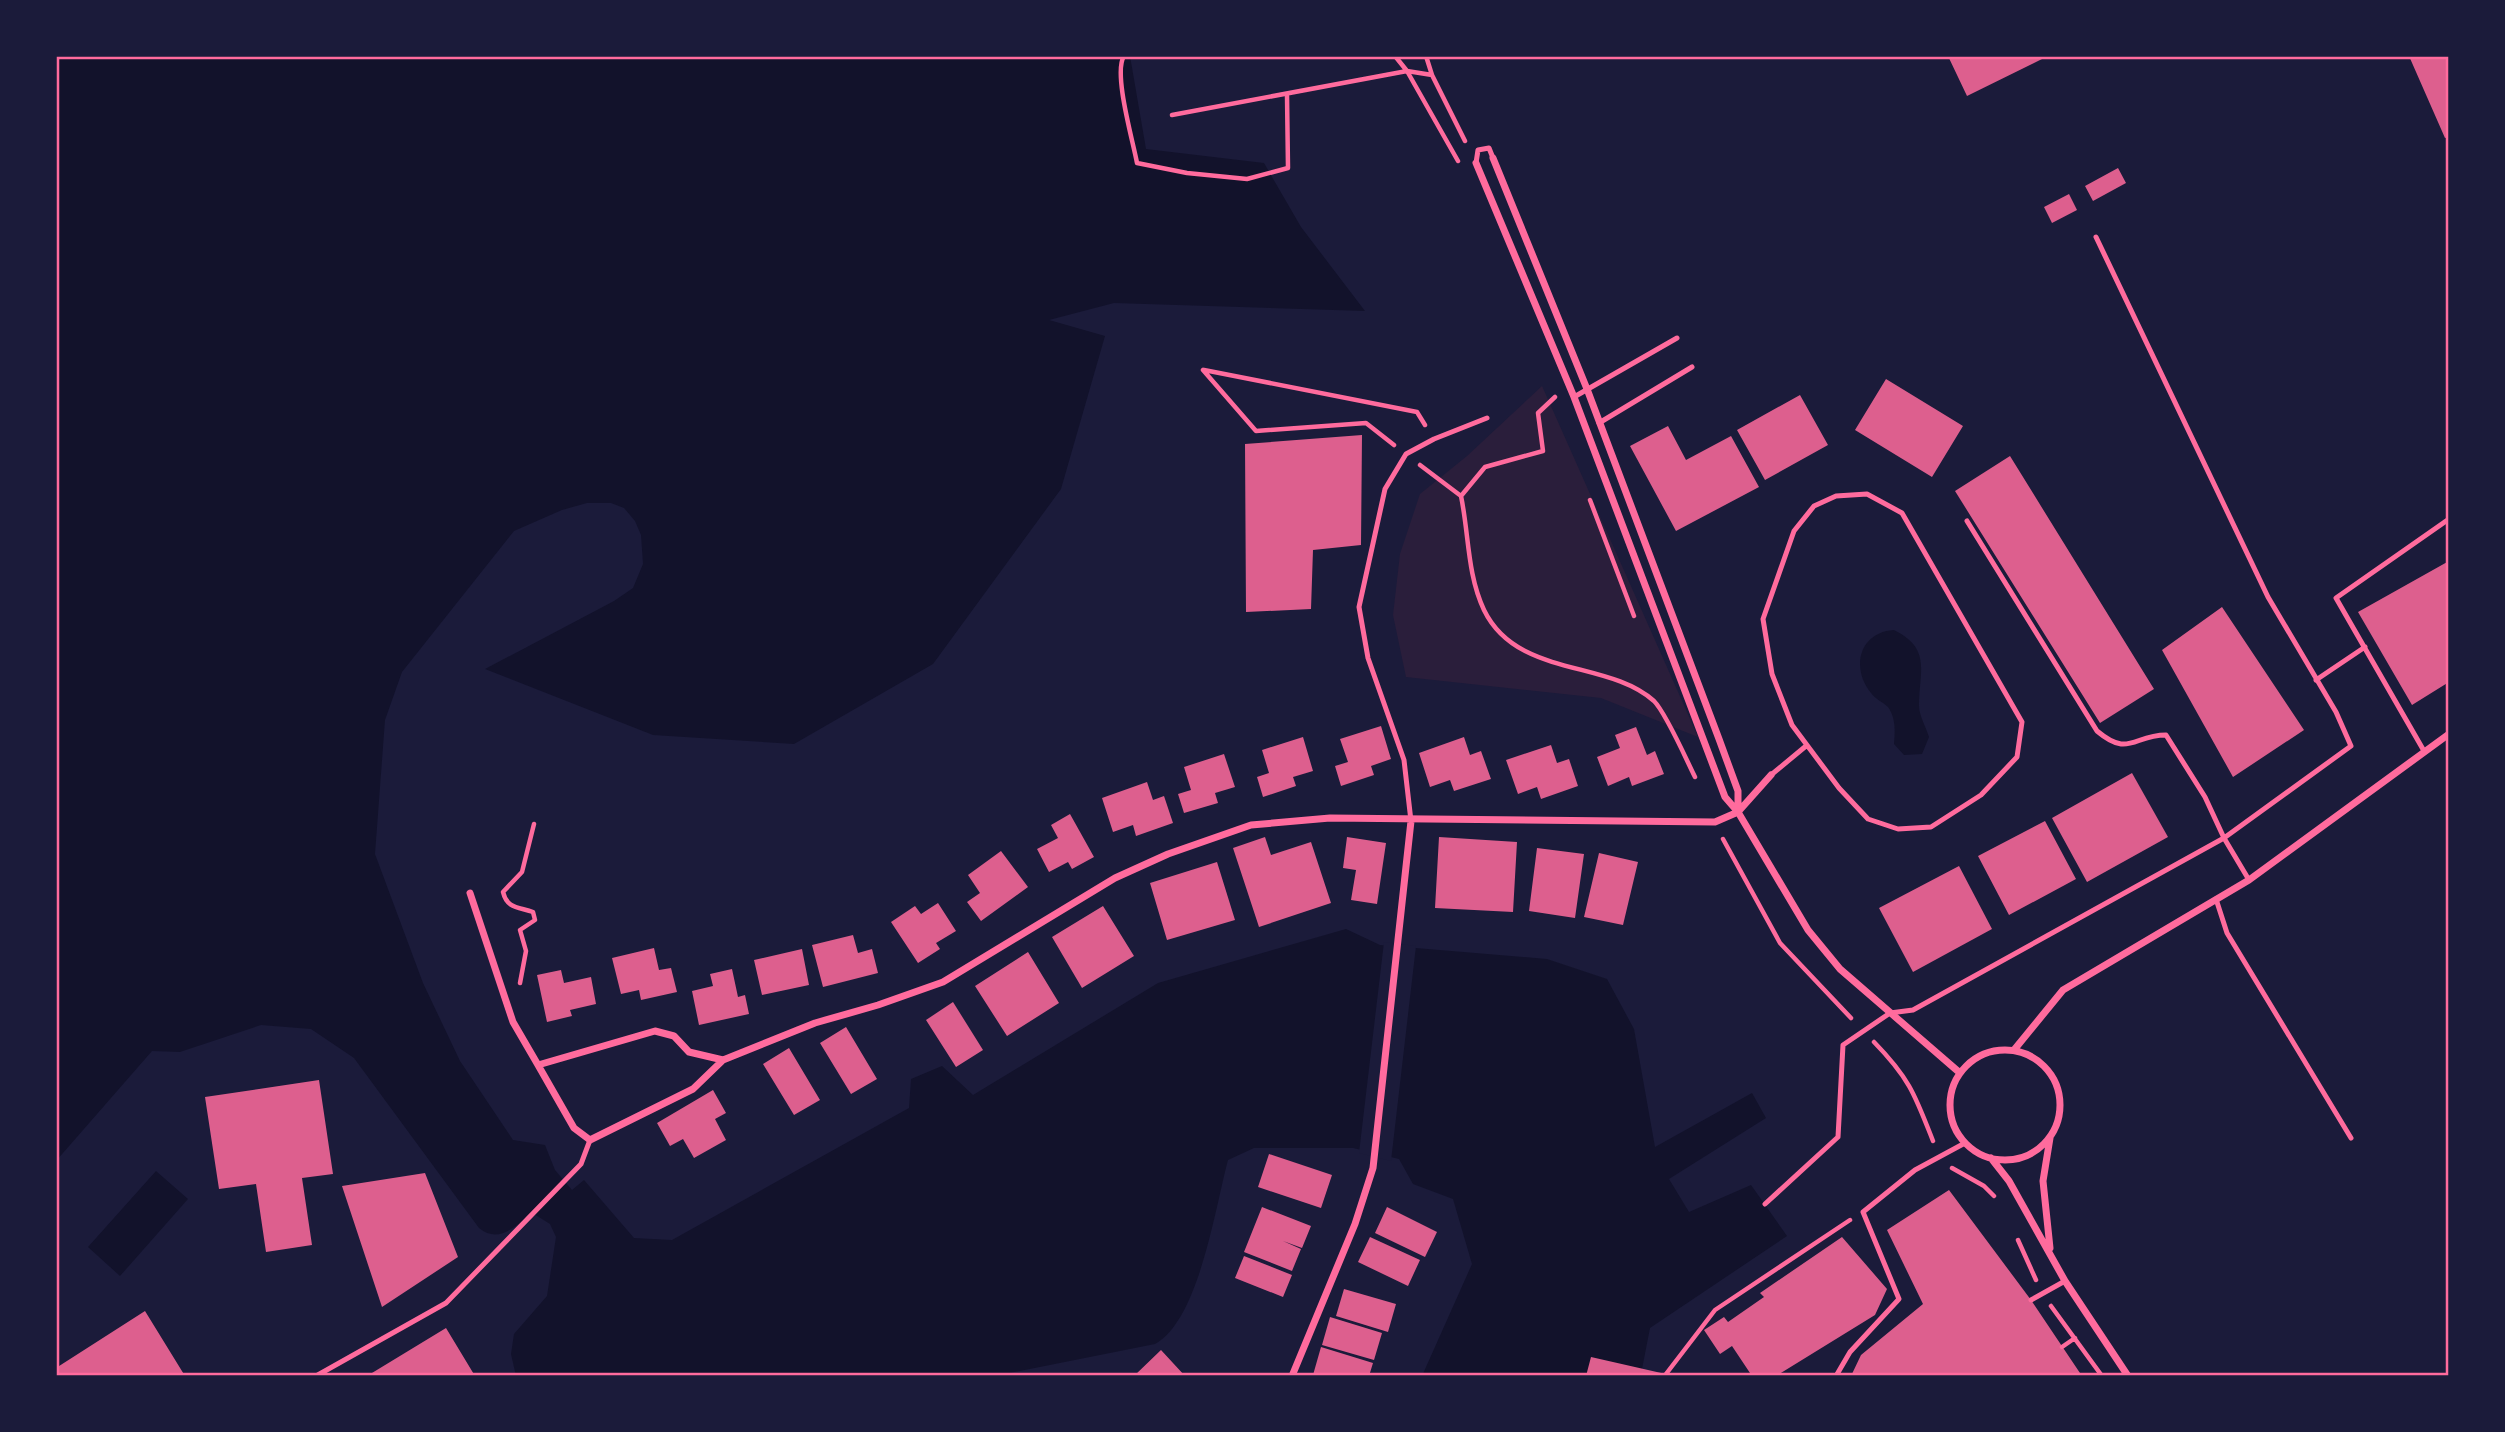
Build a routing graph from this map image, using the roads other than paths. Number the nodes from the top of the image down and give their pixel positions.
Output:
1 (1493, 158) joint
2 (1476, 163) joint
3 (2096, 237) dead end
4 (1676, 338) dead end
5 (1692, 367) dead end
6 (1587, 389) junction
7 (1574, 397) junction
8 (1487, 418) dead end
9 (1599, 423) junction
10 (2449, 519) edge
11 (1966, 521) dead end
12 (2365, 647) junction
13 (2316, 680) junction
14 (2449, 734) edge
15 (1806, 746) junction
16 (2424, 751) junction
17 (1771, 775) joint
18 (1738, 812) junction
19 (1411, 821) junction
20 (2224, 838) junction
21 (2249, 880) junction
22 (470, 893) dead end
23 (2216, 900) junction
24 (1890, 1013) junction
25 (2014, 1050) junction
26 (723, 1060) junction
27 (538, 1065) junction
28 (1959, 1073) junction
29 (2051, 1134) junction
30 (2351, 1138) dead end
31 (590, 1140) junction
32 (1965, 1143) junction
33 (1990, 1158) junction
34 (1765, 1204) dead end
35 (2051, 1252) junction
36 (2065, 1281) junction
37 (2031, 1300) dead end
38 (316, 1376) edge
39 (1292, 1376) edge
40 (1836, 1376) edge
41 (2127, 1376) edge

1 - 2 lane
1 - 6 street
2 - 7 street
3 - 13 lane
4 - 6 lane
5 - 9 lane
6 - 7 lane
6 - 9 street
7 - 18 street
8 - 19 lane
9 - 18 street
10 - 12 lane
11 - 20 lane
12 - 13 lane
12 - 16 lane
13 - 20 lane
14 - 16 street
15 - 15 lane
15 - 17 lane
16 - 21 street
17 - 18 street
18 - 19 street
18 - 24 street
19 - 26 street
19 - 39 street
20 - 21 lane
20 - 24 lane
21 - 23 street
22 - 27 street
23 - 25 street
23 - 30 lane
24 - 28 street
24 - 34 lane
25 - 28 street
25 - 29 street
26 - 27 street
26 - 31 street
27 - 31 street
28 - 32 street
29 - 33 street
29 - 35 street
31 - 38 lane
32 - 33 street
32 - 40 lane
33 - 35 street
35 - 36 street
36 - 37 lane
36 - 41 street

